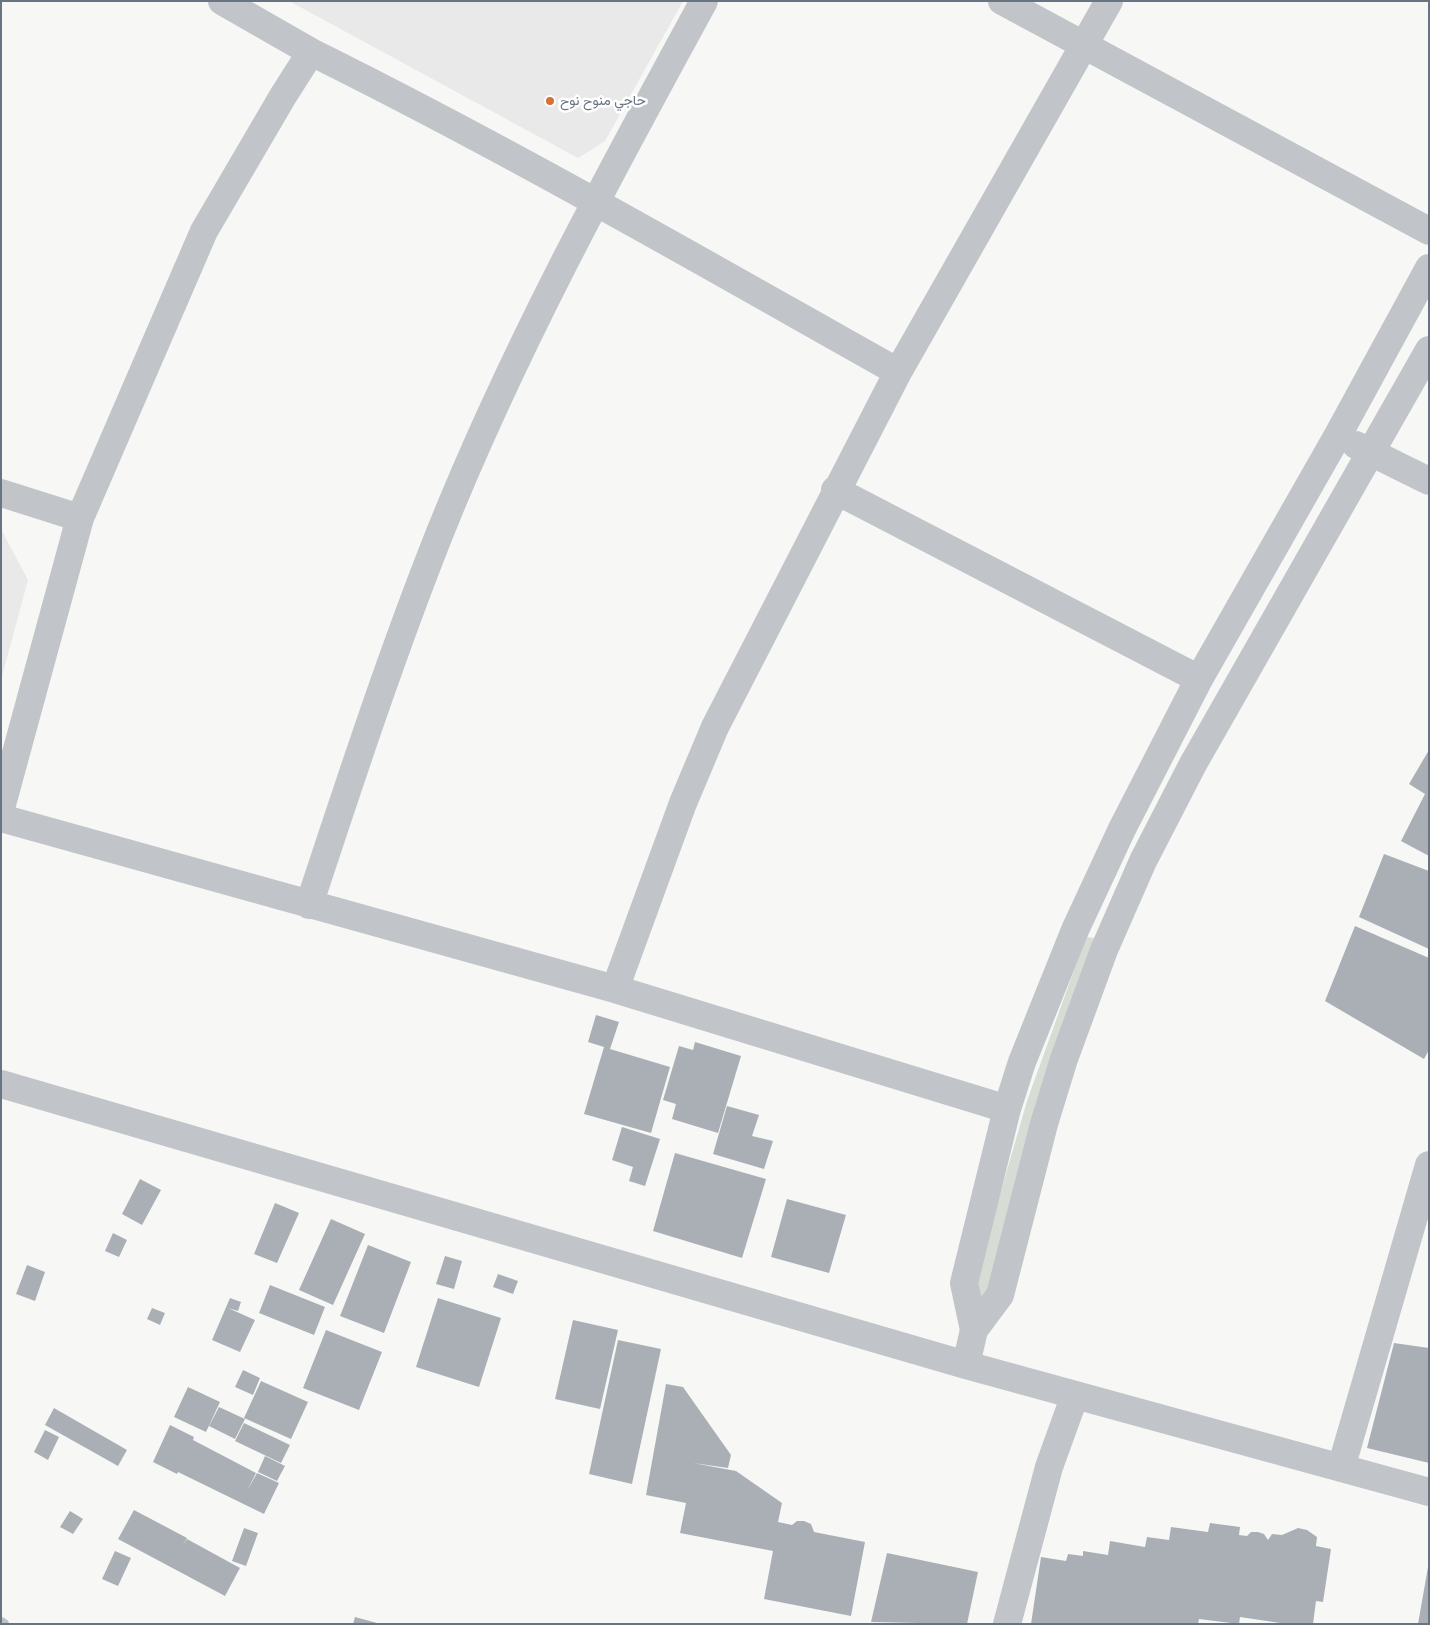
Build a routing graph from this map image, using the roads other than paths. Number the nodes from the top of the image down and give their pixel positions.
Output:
1 (222, 1) edge
2 (704, 1) edge
3 (1002, 1) edge
4 (1109, 1) edge
5 (1085, 48) junction
6 (312, 52) junction
7 (594, 202) junction
8 (1429, 231) edge
9 (1429, 268) edge
10 (1429, 350) edge
11 (898, 372) junction
12 (1338, 434) junction
13 (1372, 454) junction
14 (1429, 481) edge
15 (835, 490) junction
16 (1, 493) edge
17 (80, 518) junction
18 (1199, 679) junction
19 (1, 808) edge
20 (1, 818) edge
21 (309, 905) junction
22 (615, 989) junction
23 (1, 1084) edge
24 (1007, 1109) junction
25 (1429, 1165) edge
26 (974, 1330) junction
27 (966, 1365) junction
28 (1075, 1395) junction
29 (1340, 1468) junction
30 (1429, 1492) edge
31 (1007, 1624) edge

1 - 6 street
2 - 7 street
3 - 5 street
4 - 5 street
5 - 8 street
5 - 11 street
6 - 7 street
6 - 17 street
7 - 11 street
7 - 21 street
9 - 12 street
10 - 13 street
11 - 15 street
12 - 13 street
12 - 18 street
13 - 14 street
13 - 26 street
15 - 18 street
15 - 22 street
16 - 17 street
17 - 19 street
18 - 24 street
20 - 21 street
21 - 22 street
22 - 24 street
23 - 27 street
24 - 26 street
25 - 29 street
26 - 27 street
27 - 28 street
28 - 29 street
28 - 31 street
29 - 30 street

